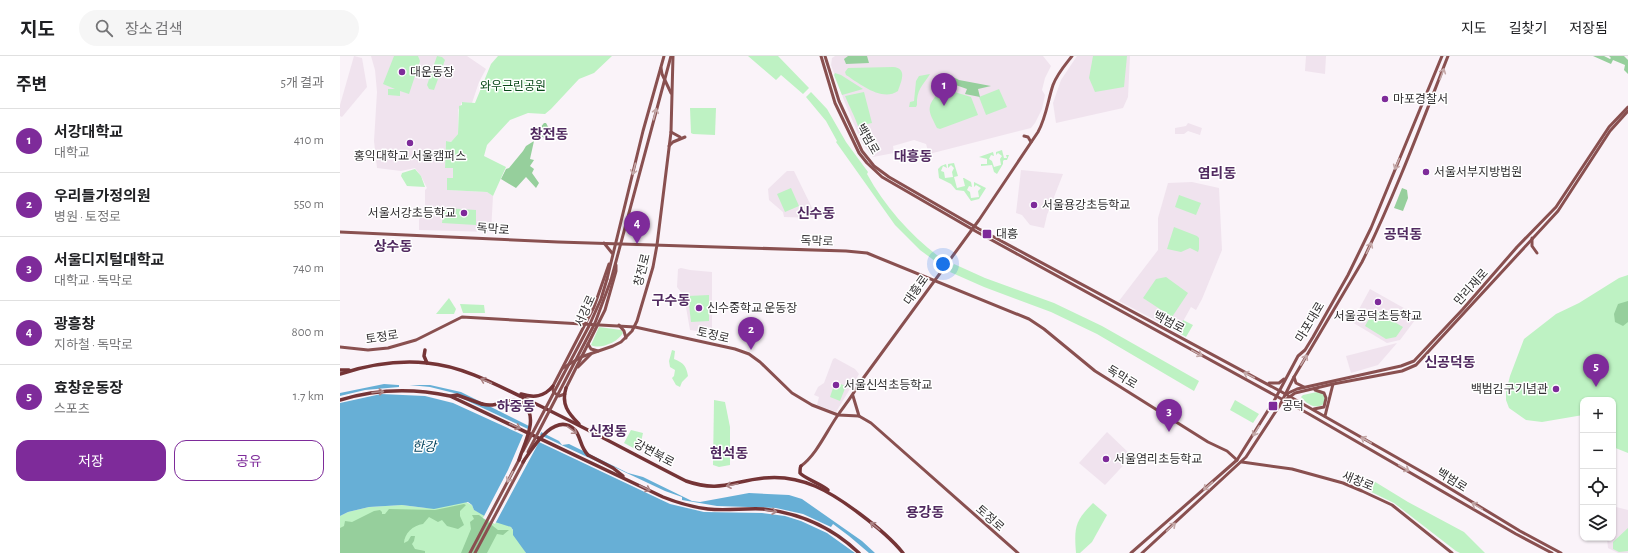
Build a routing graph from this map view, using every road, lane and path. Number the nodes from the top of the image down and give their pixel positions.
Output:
1 (664, 56) edge
2 (672, 56) edge
3 (821, 56) edge
4 (825, 56) edge
5 (1072, 56) edge
6 (1442, 56) edge
7 (1448, 56) edge
8 (660, 67) junction
9 (664, 79) junction
10 (671, 94) junction
11 (1628, 107) edge
12 (1628, 111) edge
13 (847, 129) junction
14 (853, 131) junction
15 (671, 132) junction
16 (1024, 136) dead end
17 (680, 137) dead end
18 (685, 137) dead end
19 (1031, 142) junction
20 (854, 143) junction
21 (669, 146) junction
22 (860, 146) junction
23 (1403, 152) junction
24 (1409, 154) junction
25 (973, 227) junction
26 (340, 232) edge
27 (982, 233) junction
28 (1530, 237) junction
29 (604, 243) junction
30 (614, 244) junction
31 (620, 244) junction
32 (657, 245) junction
33 (612, 253) junction
34 (1537, 253) dead end
35 (610, 260) junction
36 (616, 262) junction
37 (609, 279) junction
38 (934, 280) junction
39 (1126, 308) junction
40 (1123, 312) junction
41 (586, 324) junction
42 (599, 324) junction
43 (619, 325) junction
44 (635, 326) junction
45 (626, 338) junction
46 (588, 344) junction
47 (340, 347) edge
48 (425, 350) dead end
49 (598, 351) junction
50 (593, 353) junction
51 (581, 357) junction
52 (1417, 361) junction
53 (427, 363) junction
54 (563, 368) junction
55 (577, 368) junction
56 (340, 370) edge
57 (356, 370) junction
58 (340, 374) edge
59 (1294, 377) junction
60 (1285, 378) junction
61 (1266, 383) junction
62 (1333, 384) junction
63 (553, 386) junction
64 (1304, 387) junction
65 (566, 388) joint
66 (1280, 390) junction
67 (1314, 390) junction
68 (1269, 392) junction
69 (513, 393) junction
70 (564, 394) junction
71 (1285, 394) junction
72 (450, 396) junction
73 (853, 396) junction
74 (1289, 396) junction
75 (1281, 398) junction
76 (340, 400) edge
77 (1274, 401) junction
78 (1280, 404) junction
79 (1293, 405) junction
80 (1312, 409) junction
81 (838, 415) junction
82 (859, 416) junction
83 (1325, 416) junction
84 (583, 428) junction
85 (1377, 446) junction
86 (1374, 451) junction
87 (1237, 460) junction
88 (521, 461) junction
89 (1242, 462) junction
90 (800, 466) joint
91 (1431, 477) junction
92 (628, 480) junction
93 (1429, 482) junction
94 (830, 492) junction
95 (1520, 531) junction
96 (1516, 534) junction
97 (470, 553) edge
98 (475, 553) edge
99 (859, 553) edge
100 (903, 553) edge
101 (1018, 553) edge
102 (1131, 553) edge
103 (1142, 553) edge
104 (1452, 553) edge
105 (1552, 553) edge
106 (1561, 553) edge

1 - 8 main road, 서강로
2 - 9 main road, 서강로
2 - 10 main road, 창전로
3 - 13 main road, 백범로
4 - 14 main road, 백범로
5 - 19 main road, 대흥로
6 - 23 main road, 마포대로
24 -> 7 main road, 마포대로
8 - 9 main road, 창전로
8 -> 30 main road, 서강로
9 - 10 main road, 창전로
31 -> 9 main road, 서강로
10 - 15 main road, 창전로
11 - 28 main road, 만리재로
12 - 28 main road, 만리재로
13 - 14 main road
13 - 20 main road, 백범로
14 - 22 main road, 백범로
15 - 17 main road
15 - 21 main road, 창전로
16 - 19 main road
18 - 21 main road
19 - 25 main road, 대흥로
20 - 22 main road
20 - 25 main road, 백범로
21 - 32 main road, 창전로
22 - 25 main road, 백범로
23 - 24 main road
23 -> 60 main road, 마포대로
59 -> 24 main road, 마포대로
25 - 27 main road, 백범로
25 - 38 main road, 대흥로
26 - 29 main road, 독막로
27 - 39 main road, 백범로
27 - 40 main road, 백범로
28 - 34 main road
28 - 52 main road, 만리재로
29 - 30 main road, 독막로
29 - 33 main road
30 - 31 main road, 독막로
30 - 33 main road, 서강로
31 - 32 main road, 독막로
31 - 36 main road, 서강로
32 - 38 main road, 독막로
32 - 44 main road, 창전로
33 - 35 main road, 서강로
35 - 37 main road, 서강로
35 - 41 main road
36 - 37 main road, 서강로
36 - 42 main road
37 - 88 main road, 서강로, bridge
38 - 73 main road, 대흥로
38 - 87 main road, 독막로
39 - 40 main road
61 -> 39 main road, 백범로
40 -> 68 main road, 백범로
41 - 42 main road, 토정로
41 - 47 main road, 토정로
41 - 54 main road
42 - 43 main road, 토정로
42 - 46 main road
43 - 44 main road, 토정로
43 - 45 main road
44 - 45 main road, 창전로
44 - 81 main road, 토정로
45 - 49 main road, 창전로
46 - 49 main road
46 - 51 main road
48 - 53 highway
49 - 50 main road, 창전로
50 - 51 main road, 창전로
50 - 55 main road
51 - 54 main road, 창전로
51 - 55 main road
52 - 62 main road, 만리재로
52 - 64 main road, 만리재로
53 - 57 highway, 강변북로
69 -> 53 highway, 강변북로
54 - 63 main road
55 - 65 main road
56 - 57 highway
57 - 58 highway, 강변북로
59 - 64 main road
59 - 71 main road, 마포대로
60 - 61 main road
60 - 66 main road, 마포대로
61 - 66 main road, 백범로
62 - 67 main road, 만리재로
62 - 83 main road
63 - 69 highway
63 - 70 main road
64 - 71 main road, 만리재로
65 - 70 highway
66 - 71 main road, 백범로
66 - 75 main road, 마포대로
67 - 74 main road, 만리재로
67 - 80 main road
68 - 75 main road, 백범로
68 - 77 main road
69 - 84 highway, 강변북로, bridge
70 - 84 highway
71 - 74 main road, 백범로
71 - 75 main road, 마포대로
76 -> 72 highway
72 - 88 highway, bridge
72 -> 92 highway, bridge
73 - 81 main road, 대흥로
73 - 82 main road
74 - 75 main road, 만리재로
74 - 80 main road, 백범로
75 - 77 main road, 마포대로
75 - 78 main road, 마포대로
75 - 79 main road, 백범로
77 -> 87 main road, 마포대로
78 - 79 main road
78 - 89 main road, 마포대로
79 - 86 main road, 백범로
80 - 83 main road, 백범로
81 - 82 main road, 토정로
81 - 90 main road, 대흥로
82 - 101 main road, 토정로
85 -> 83 main road, 백범로
94 -> 84 highway, 강변북로
85 - 86 main road
85 - 91 main road, 백범로
86 -> 93 main road, 백범로
87 -> 102 main road, 마포대로
88 -> 92 highway, bridge
88 -> 97 main road, 서강로, bridge
88 - 98 main road, 서강로, bridge
103 -> 89 main road, 마포대로
89 - 104 main road, 새창로
90 - 94 highway
91 - 93 main road
95 -> 91 main road, 백범로
92 -> 99 highway
93 - 96 main road, 백범로
100 -> 94 highway, 강변북로
95 - 96 main road
95 - 106 main road, 백범로
96 - 105 main road, 백범로

